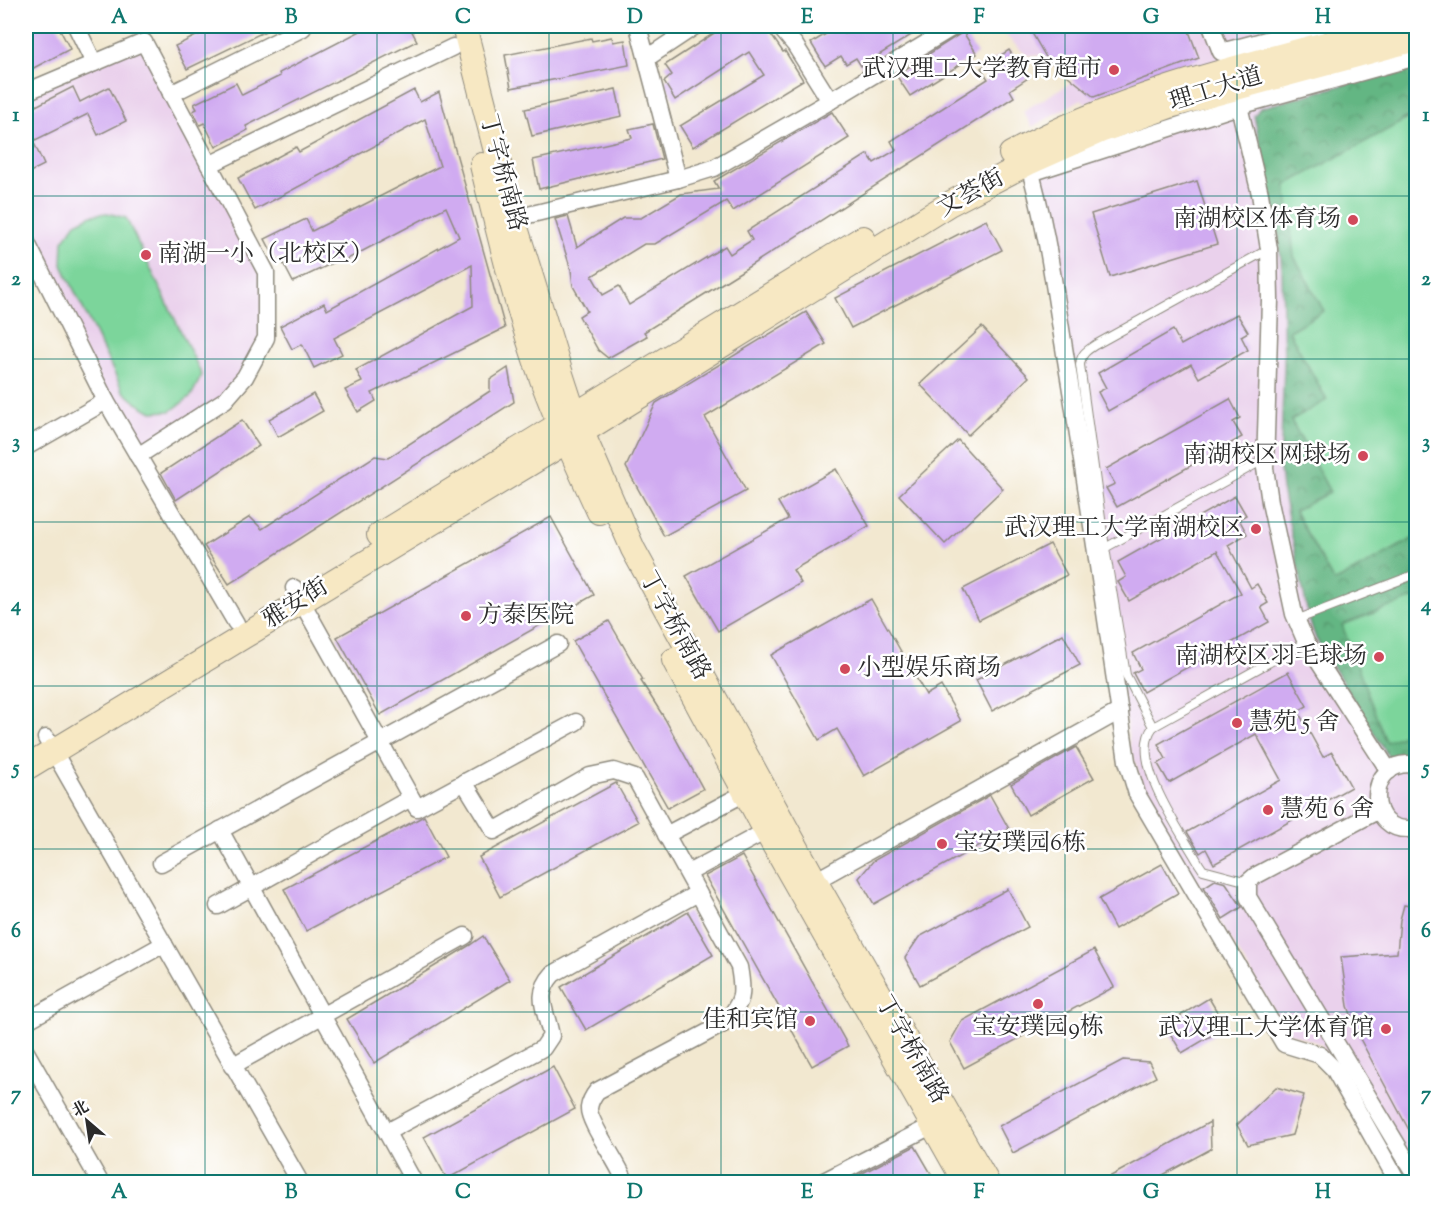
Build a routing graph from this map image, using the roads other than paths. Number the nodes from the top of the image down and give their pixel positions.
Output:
1 (76, 26) edge
2 (302, 26) edge
3 (464, 26) edge
4 (638, 26) edge
5 (695, 26) edge
6 (778, 26) edge
7 (955, 26) edge
8 (1211, 26) edge
9 (1319, 26) edge
10 (1394, 26) edge
11 (451, 36) edge
12 (1416, 39) edge
13 (1416, 57) edge
14 (647, 58) junction
15 (94, 63) junction
16 (26, 92) edge
17 (171, 94) junction
18 (830, 101) junction
19 (1239, 106) junction
20 (209, 165) junction
21 (1030, 168) junction
22 (678, 179) junction
23 (505, 221) junction
24 (26, 241) edge
25 (1269, 249) junction
26 (106, 401) junction
27 (571, 428) junction
28 (26, 447) edge
29 (138, 456) junction
30 (1265, 459) junction
31 (1105, 548) junction
32 (1416, 574) edge
33 (297, 594) junction
34 (1296, 620) junction
35 (236, 623) junction
36 (1306, 642) junction
37 (558, 644) dead end
38 (1120, 711) junction
39 (576, 722) dead end
40 (1153, 727) junction
41 (380, 742) junction
42 (50, 745) junction
43 (26, 750) edge
44 (1416, 765) edge
45 (26, 768) edge
46 (1389, 771) junction
47 (464, 782) junction
48 (745, 793) junction
49 (411, 798) junction
50 (1379, 810) junction
51 (1416, 828) edge
52 (220, 830) junction
53 (766, 831) junction
54 (666, 835) junction
55 (161, 862) dead end
56 (688, 873) junction
57 (1248, 882) junction
58 (808, 885) junction
59 (251, 887) junction
60 (698, 893) junction
61 (218, 906) dead end
62 (465, 936) dead end
63 (164, 944) junction
64 (322, 1016) junction
65 (26, 1022) edge
66 (26, 1052) edge
67 (232, 1066) junction
68 (933, 1125) junction
69 (387, 1132) junction
70 (1416, 1176) edge
71 (100, 1182) edge
72 (300, 1182) edge
73 (414, 1182) edge
74 (622, 1182) edge
75 (822, 1182) edge
76 (965, 1182) edge
77 (987, 1182) edge
78 (1398, 1182) edge

1 - 15 street
2 - 17 street
3 - 23 main road, 丁字桥南路
4 - 14 street
5 - 14 street
6 - 18 street
7 - 18 street
8 - 9 street, 理工大道
10 - 27 main road, 文荟街
11 - 20 street
11 - 23 main road, 丁字桥南路
12 - 21 main road, 文荟街
13 - 19 street, 理工大道
14 - 22 street
15 - 16 street
15 - 17 street
17 - 20 street
18 - 22 street
19 - 21 street, 理工大道
19 - 25 street
20 - 29 street
21 - 27 main road, 文荟街
21 - 38 street
22 - 23 street
23 - 27 main road, 丁字桥南路
24 - 26 street
25 - 30 street
25 - 31 lane
26 - 28 street
26 - 29 street
27 - 33 main road, 雅安街
27 - 48 main road, 丁字桥南路
27 - 58 main road, 丁字桥南路
29 - 35 street
30 - 31 lane
30 - 34 street
31 - 40 lane
32 - 34 lane
33 - 35 main road, 雅安街
33 - 41 street
33 - 42 main road, 雅安街
34 - 36 street
35 - 42 main road, 雅安街
36 - 40 lane
36 - 46 street
37 - 41 street
38 - 58 street
38 - 78 street
39 - 47 street
40 - 57 lane
41 - 49 street
41 - 52 street
42 - 43 main road, 雅安街
42 - 45 main road, 雅安街
42 - 63 street
44 - 46 street
46 - 50 street
47 - 49 street
47 - 54 street
48 - 53 main road, 丁字桥南路
48 - 54 street
49 - 59 street
50 - 51 street
50 - 57 street
52 - 55 street
52 - 59 street
53 - 56 street
53 - 58 main road, 丁字桥南路
54 - 56 street
56 - 60 street
57 - 70 street
58 - 68 main road, 丁字桥南路
58 - 77 main road, 丁字桥南路
59 - 61 street
59 - 64 street
60 - 69 street
60 - 74 street
62 - 64 street
63 - 65 street
63 - 67 street
64 - 67 street
64 - 69 street
66 - 71 street
67 - 72 street
68 - 75 street
68 - 76 main road, 丁字桥南路
69 - 73 street

